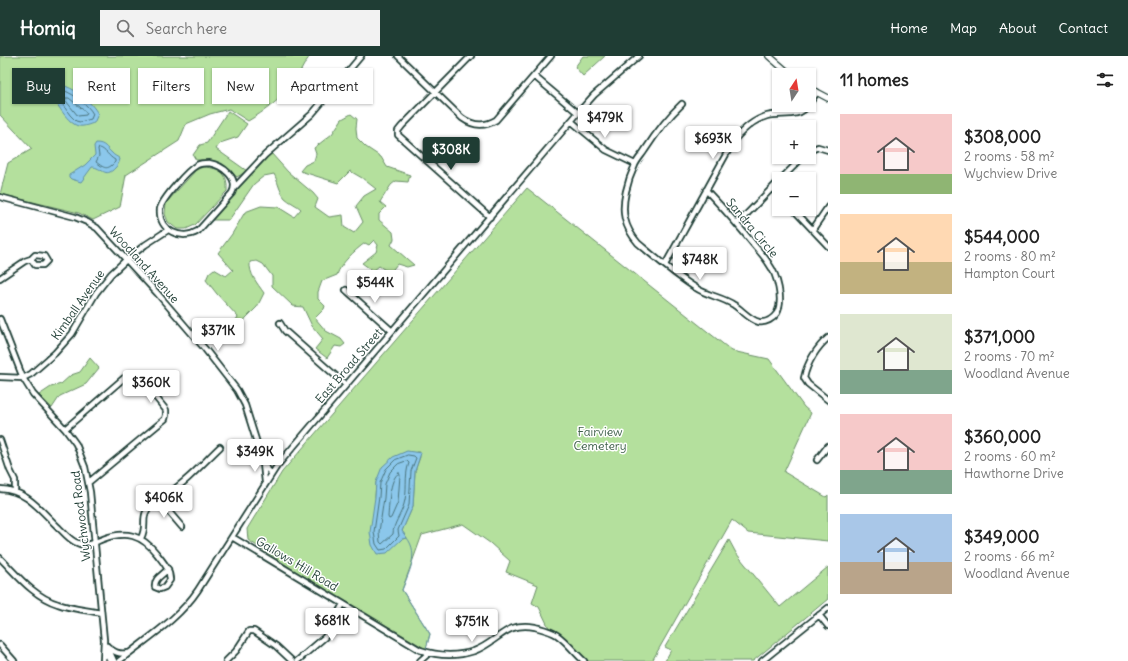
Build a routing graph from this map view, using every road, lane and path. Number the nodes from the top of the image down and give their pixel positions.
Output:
1 (361, 56) edge
2 (399, 56) edge
3 (471, 56) edge
4 (551, 56) edge
5 (638, 56) edge
6 (769, 56) edge
7 (783, 68) edge
8 (534, 76) junction
9 (435, 92) junction
10 (817, 92) edge
11 (828, 98) edge
12 (682, 104) dead end
13 (800, 112) edge
14 (578, 113) junction
15 (571, 121) junction
16 (816, 148) edge
17 (828, 150) edge
18 (635, 164) junction
19 (796, 164) edge
20 (788, 172) edge
21 (235, 187) junction
22 (772, 189) edge
23 (706, 190) junction
24 (0, 197) edge
25 (828, 207) edge
26 (800, 216) edge
27 (490, 217) junction
28 (737, 224) junction
29 (812, 229) junction
30 (168, 230) junction
31 (828, 246) edge
32 (31, 260) dead end
33 (126, 260) junction
34 (665, 265) junction
35 (0, 278) edge
36 (346, 290) dead end
37 (0, 319) edge
38 (280, 323) dead end
39 (392, 331) junction
40 (828, 338) edge
41 (0, 377) edge
42 (23, 378) junction
43 (346, 385) junction
44 (828, 400) edge
45 (65, 429) junction
46 (0, 440) edge
47 (828, 446) edge
48 (220, 447) dead end
49 (817, 460) dead end
50 (263, 462) junction
51 (272, 473) junction
52 (89, 482) junction
53 (265, 484) junction
54 (0, 489) edge
55 (15, 491) junction
56 (159, 500) junction
57 (182, 527) dead end
58 (232, 537) junction
59 (141, 538) junction
60 (95, 543) junction
61 (0, 558) edge
62 (168, 569) dead end
63 (343, 604) junction
64 (828, 608) edge
65 (101, 613) junction
66 (820, 615) junction
67 (828, 626) edge
68 (0, 645) edge
69 (105, 646) junction
70 (130, 652) junction
71 (430, 653) junction
72 (14, 661) edge
73 (102, 661) edge
74 (110, 661) edge
75 (114, 661) edge
76 (119, 661) edge
77 (226, 661) edge
78 (292, 661) edge
79 (297, 661) edge
80 (420, 661) edge
81 (584, 661) edge
82 (762, 661) edge

1 - 21 street
2 - 9 street
3 - 9 street
4 - 8 street
5 - 14 street, East Broad Street
6 - 7 main road
8 - 9 street
8 - 14 street
9 - 27 street
10 - 11 main road
12 - 18 street, Sandra Circle
13 - 23 street
14 - 15 street, East Broad Street
15 - 18 street
15 - 27 street, East Broad Street
16 - 17 street
18 - 34 street, Sandra Circle
19 - 20 street
21 - 30 street
21 - 30 street
22 - 28 street
23 - 28 street, Sandra Circle
23 - 34 street
24 - 33 street, Woodland Avenue
25 - 29 street
26 - 29 street
27 - 39 street, East Broad Street
28 - 34 street, Sandra Circle
29 - 31 street
30 - 33 street, Kimball Avenue
32 - 35 street
33 - 42 street, Kimball Avenue
33 - 50 street, Woodland Avenue
36 - 39 street
37 - 42 street, Wychwood Road
38 - 43 street
39 - 43 street, East Broad Street
40 - 44 street
41 - 42 street
42 - 45 street, Wychwood Road
43 - 51 street, East Broad Street
45 - 52 street, Wychwood Road
45 - 52 street
46 - 55 street
47 - 49 street
48 - 56 street
50 - 51 street, Woodland Avenue
50 - 53 street, Woodland Avenue
51 - 53 street, East Broad Street
52 - 60 street, Wychwood Road
53 - 58 street, East Broad Street
54 - 55 street
55 - 60 street
56 - 57 street
56 - 59 street
58 - 63 street, Gallows Hill Road
58 - 70 street, East Broad Street
59 - 60 street
59 - 62 street
60 - 65 street, Wychwood Road
61 - 65 street
63 - 71 street, Gallows Hill Road
63 - 79 street
64 - 66 street
65 - 69 street, Wychwood Road
66 - 67 street
66 - 82 street
68 - 72 street
69 - 70 street
69 - 73 street
69 - 74 street, Wychwood Road
69 - 75 street, Wychwood Road
70 - 76 street, East Broad Street
71 - 80 street
71 - 81 street, Gallows Hill Road
77 - 78 street

